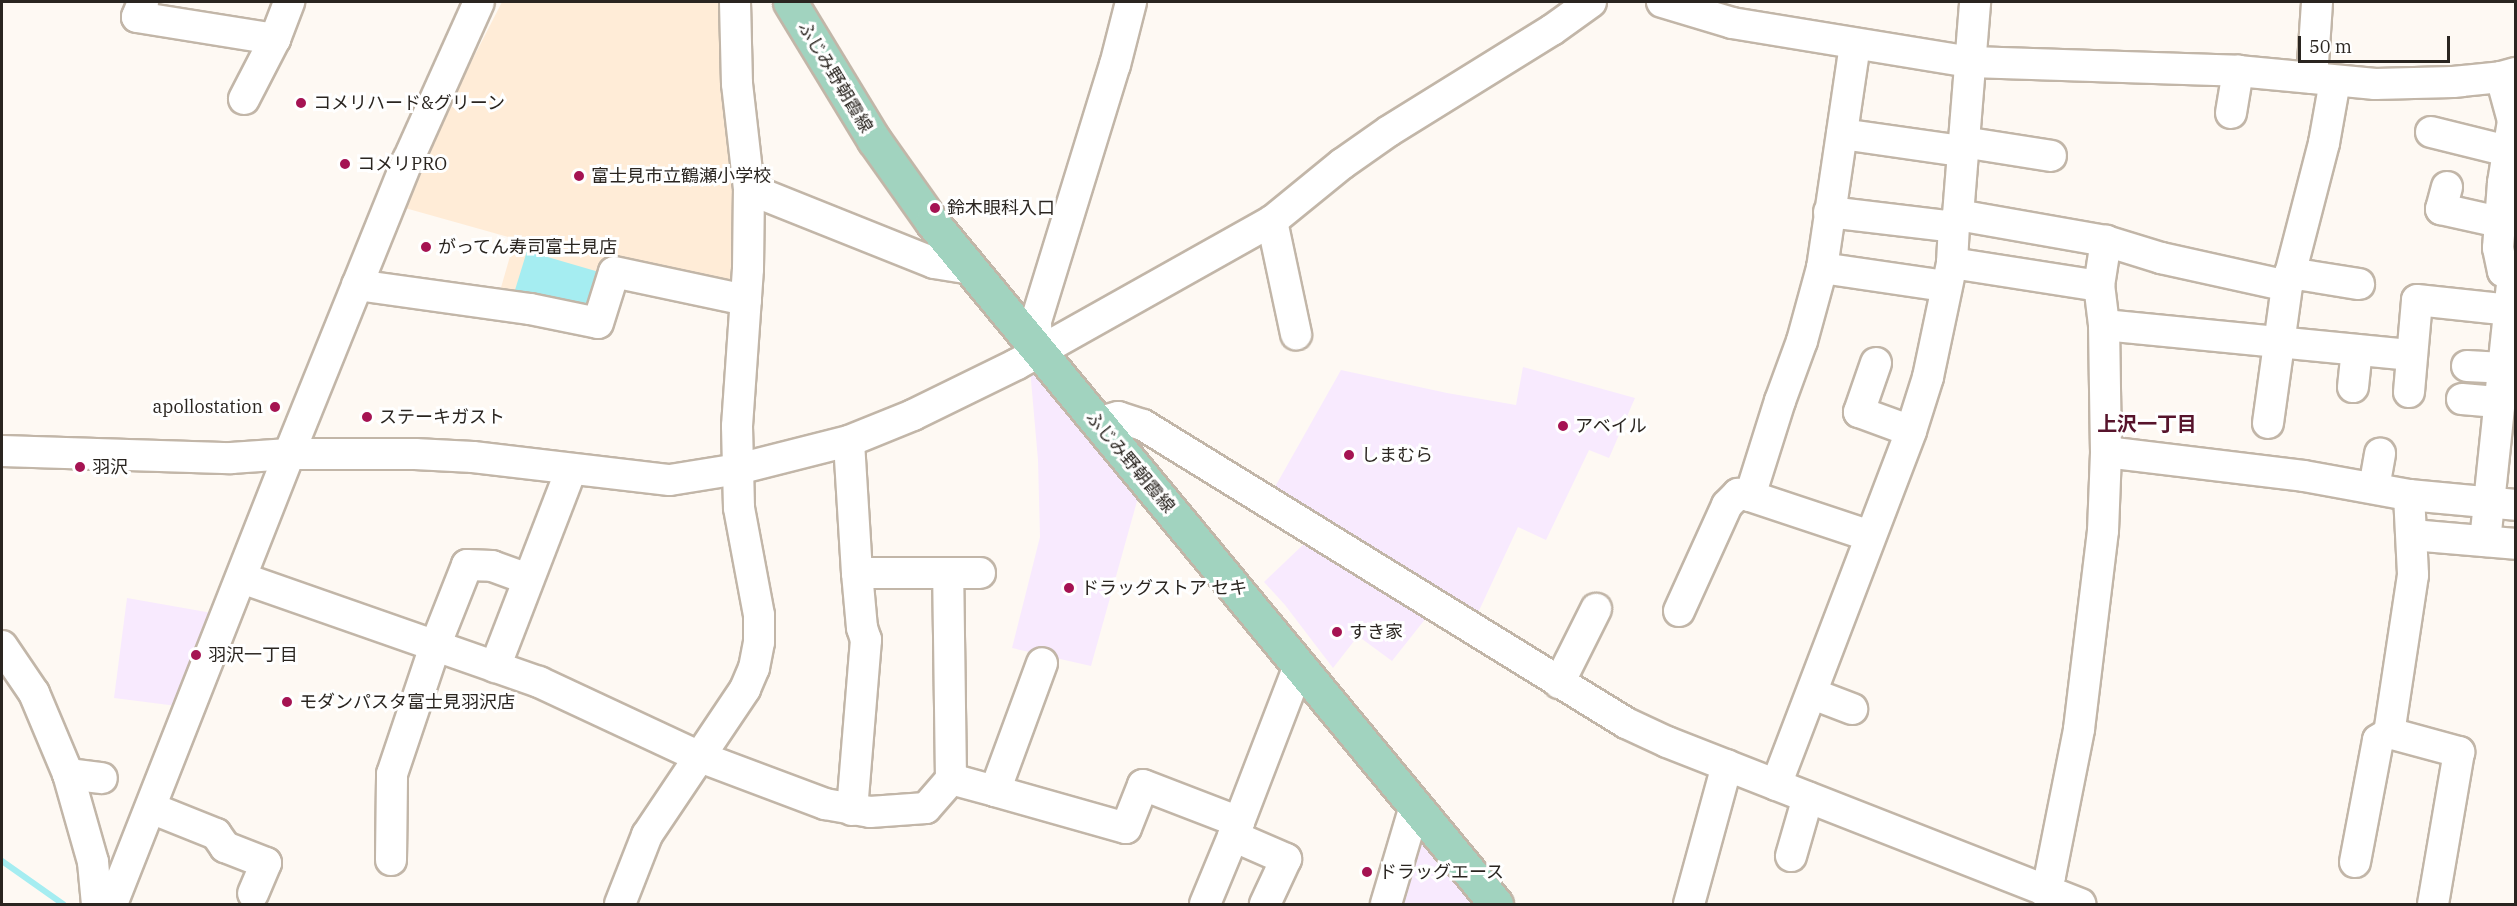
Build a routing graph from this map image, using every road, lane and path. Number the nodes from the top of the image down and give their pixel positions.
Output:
1 (143, 2) edge
2 (289, 2) edge
3 (479, 2) edge
4 (735, 2) edge
5 (790, 2) edge
6 (1131, 2) edge
7 (1591, 2) edge
8 (1662, 2) edge
9 (1975, 2) edge
10 (2317, 2) edge
11 (275, 39) junction
12 (1855, 45) junction
13 (1971, 62) junction
14 (2238, 70) junction
15 (2508, 75) edge
16 (2324, 80) junction
17 (244, 99) dead end
18 (2230, 113) dead end
19 (2431, 132) dead end
20 (1842, 134) junction
21 (1963, 147) junction
22 (2508, 151) junction
23 (2051, 156) dead end
24 (2509, 184) edge
25 (2447, 187) dead end
26 (749, 189) junction
27 (1829, 212) junction
28 (1272, 221) junction
29 (1956, 221) junction
30 (2499, 222) junction
31 (2106, 241) junction
32 (967, 268) junction
33 (1822, 268) junction
34 (1949, 275) junction
35 (2514, 275) edge
36 (2288, 280) junction
37 (2359, 284) dead end
38 (357, 285) junction
39 (2099, 286) junction
40 (746, 300) junction
41 (2510, 310) junction
42 (2104, 325) junction
43 (1296, 334) dead end
44 (2280, 343) junction
45 (2358, 350) junction
46 (1037, 351) junction
47 (2412, 355) junction
48 (1876, 363) dead end
49 (2468, 366) dead end
50 (2503, 368) junction
51 (2353, 387) dead end
52 (2409, 392) dead end
53 (2462, 399) dead end
54 (2500, 402) junction
55 (1097, 423) junction
56 (2268, 423) dead end
57 (1911, 432) junction
58 (849, 441) junction
59 (2, 451) edge
60 (2106, 452) junction
61 (289, 454) junction
62 (2380, 454) dead end
63 (738, 469) junction
64 (571, 470) junction
65 (2374, 488) junction
66 (2409, 495) junction
67 (1750, 496) junction
68 (2503, 503) edge
69 (2412, 535) junction
70 (1870, 536) junction
71 (2486, 541) junction
72 (2516, 544) edge
73 (857, 573) junction
74 (948, 573) junction
75 (980, 573) dead end
76 (242, 578) junction
77 (527, 579) junction
78 (1596, 609) dead end
79 (1679, 612) dead end
80 (2, 646) edge
81 (435, 646) junction
82 (1042, 663) dead end
83 (1299, 666) junction
84 (495, 667) junction
85 (1559, 683) junction
86 (1813, 694) junction
87 (1852, 709) dead end
88 (2389, 733) junction
89 (700, 757) junction
90 (1727, 765) junction
91 (68, 774) junction
92 (102, 778) dead end
93 (951, 779) junction
94 (1776, 784) junction
95 (995, 791) junction
96 (1808, 797) junction
97 (1415, 806) junction
98 (151, 808) junction
99 (852, 810) junction
100 (1236, 829) junction
101 (1791, 856) dead end
102 (391, 860) dead end
103 (2355, 861) dead end
104 (2044, 891) junction
105 (253, 893) dead end
106 (97, 904) edge
107 (112, 904) edge
108 (620, 904) edge
109 (1204, 904) edge
110 (1265, 904) edge
111 (1386, 904) edge
112 (1497, 904) edge
113 (1689, 904) edge
114 (2080, 904) edge
115 (2433, 904) edge

1 - 11 street
2 - 11 street
3 - 38 street
4 - 26 street
5 - 32 main road, ふじみ野朝霞線
6 - 46 street
7 - 28 street
8 - 12 street
9 - 13 street
10 - 16 street
11 - 17 street
12 - 13 street
12 - 20 street
13 - 14 street
13 - 21 street
14 - 16 street
14 - 18 street
15 - 16 street
15 - 22 street
16 - 36 street
19 - 22 street
20 - 21 street
20 - 27 street
21 - 23 street
21 - 29 street
22 - 24 street
24 - 30 street
25 - 30 street
26 - 32 street
26 - 40 street
27 - 29 street
27 - 33 street
28 - 43 street
28 - 46 street
29 - 31 street
29 - 34 street
30 - 35 street
31 - 36 street
31 - 39 street
32 - 46 main road, ふじみ野朝霞線
33 - 34 street
33 - 67 street
34 - 39 street
34 - 57 street
35 - 41 street
36 - 37 street
36 - 44 street
38 - 40 street
38 - 61 street
39 - 42 street
40 - 63 street
41 - 47 street
41 - 50 street
42 - 44 street
42 - 60 street
44 - 45 street
44 - 56 street
45 - 47 street
45 - 51 street
46 - 55 main road, ふじみ野朝霞線
46 - 58 street
47 - 52 street
48 - 57 street
49 - 50 street
50 - 54 street
53 - 54 street
54 - 68 street
55 - 83 main road, ふじみ野朝霞線
55 - 85 street
57 - 70 street
58 - 63 street
58 - 73 street
59 - 61 street
60 - 65 street
60 - 104 street
61 - 64 street
61 - 76 street
62 - 65 street
63 - 64 street
63 - 89 street
64 - 77 street
65 - 66 street
66 - 68 street
66 - 69 street
67 - 70 street
67 - 79 street
68 - 71 street
69 - 71 street
69 - 88 street
70 - 86 street
71 - 72 street
73 - 74 street
73 - 99 street
74 - 75 street
74 - 93 street
76 - 81 street
76 - 98 street
77 - 81 street
77 - 84 street
78 - 85 street
80 - 91 street
81 - 84 street
81 - 102 street
82 - 95 street
83 - 97 main road, ふじみ野朝霞線
83 - 100 street
84 - 89 street
85 - 90 street
86 - 87 street
86 - 94 street
88 - 103 street
88 - 115 street
89 - 99 street
89 - 108 street
90 - 94 street
90 - 113 street
91 - 92 street
91 - 106 street
93 - 95 street
93 - 99 street
94 - 96 street
95 - 100 street
96 - 101 street
96 - 104 street
97 - 111 street
97 - 112 main road, ふじみ野朝霞線
98 - 105 street
98 - 107 street
100 - 109 street
100 - 110 street
104 - 114 street

